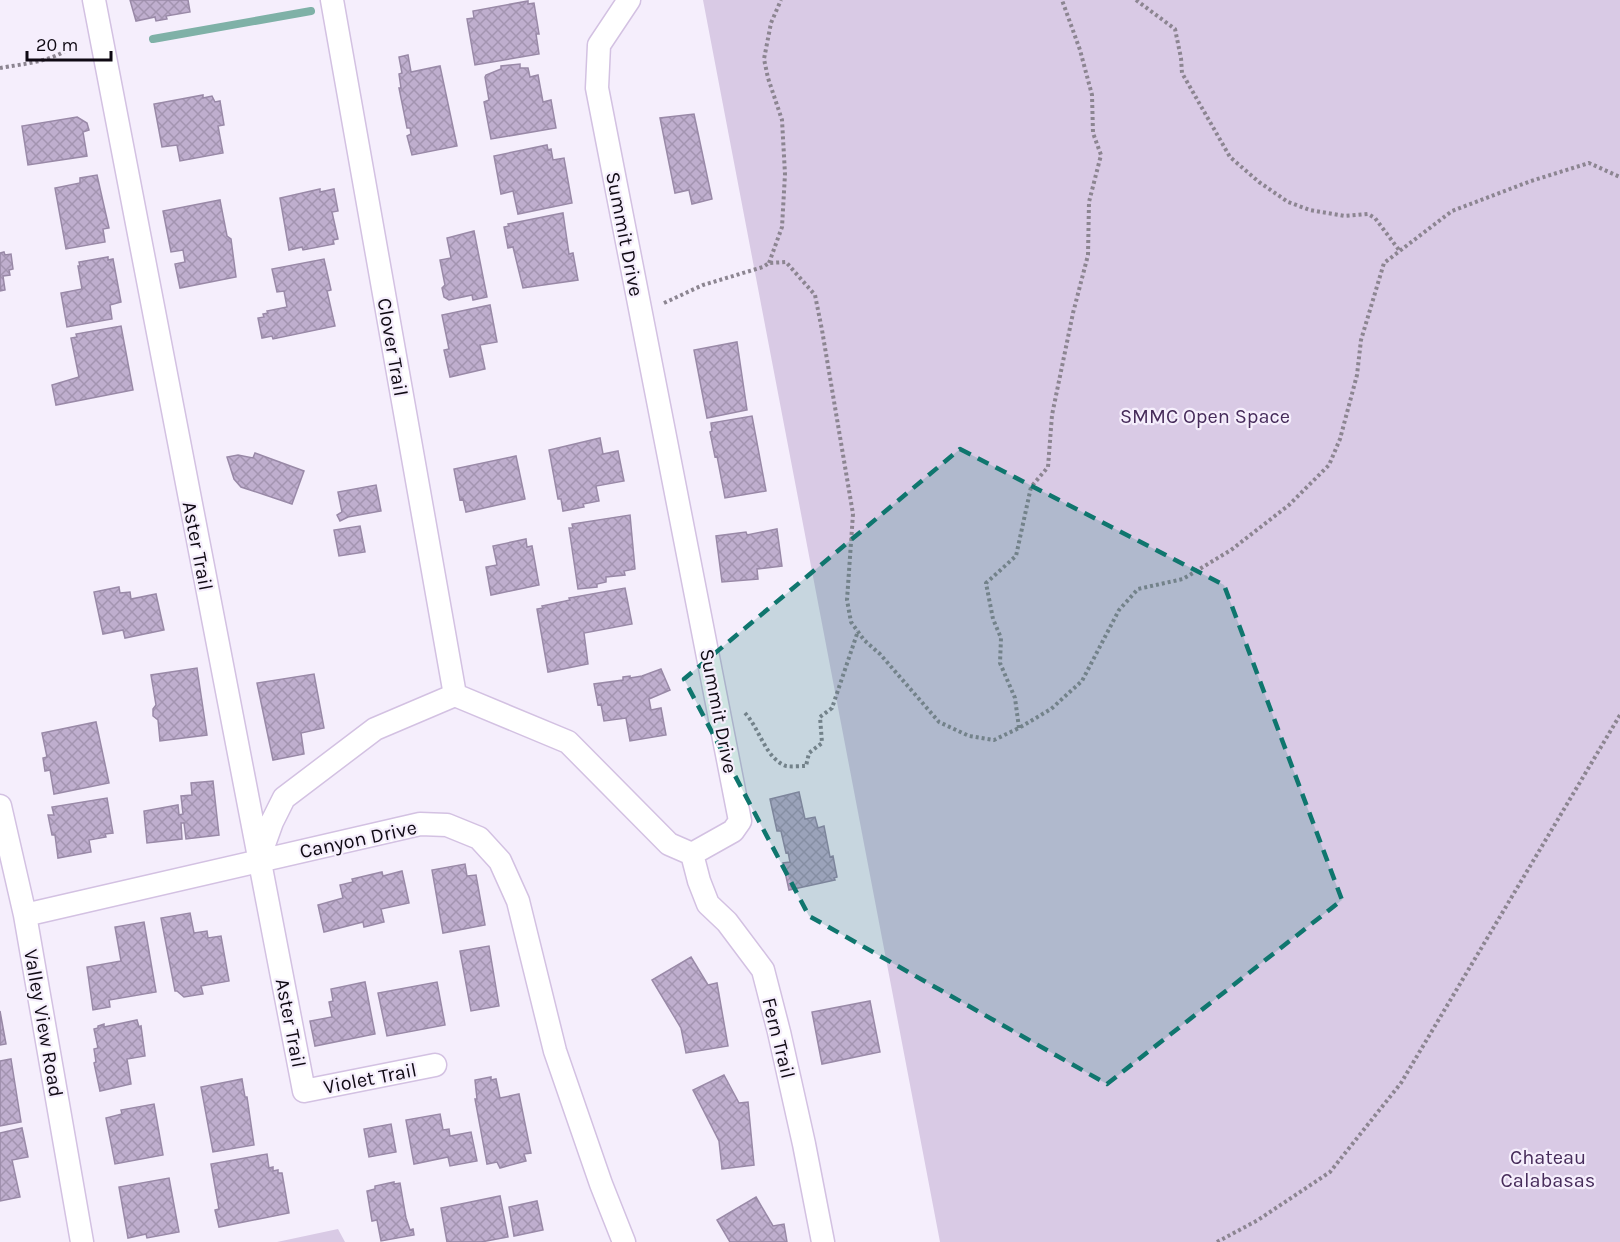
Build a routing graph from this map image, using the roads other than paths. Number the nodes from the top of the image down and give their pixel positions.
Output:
1 (94, 0) edge
2 (332, 0) edge
3 (629, 0) edge
4 (455, 695) junction
5 (0, 806) edge
6 (693, 854) junction
7 (258, 861) junction
8 (25, 915) junction
9 (435, 1065) dead end
10 (304, 1091) joint
11 (82, 1242) edge
12 (624, 1242) edge
13 (823, 1242) edge

1 - 7 street, Aster Trail
2 - 4 street, Clover Trail
3 - 6 street, Summit Drive
4 - 6 street
4 - 7 street
5 - 8 street, Valley View Road
6 - 13 street, Fern Trail
7 - 8 street, Canyon Drive
7 - 10 street, Aster Trail
7 - 12 street, Canyon Drive
8 - 11 street, Valley View Road
9 - 10 street, Violet Trail

